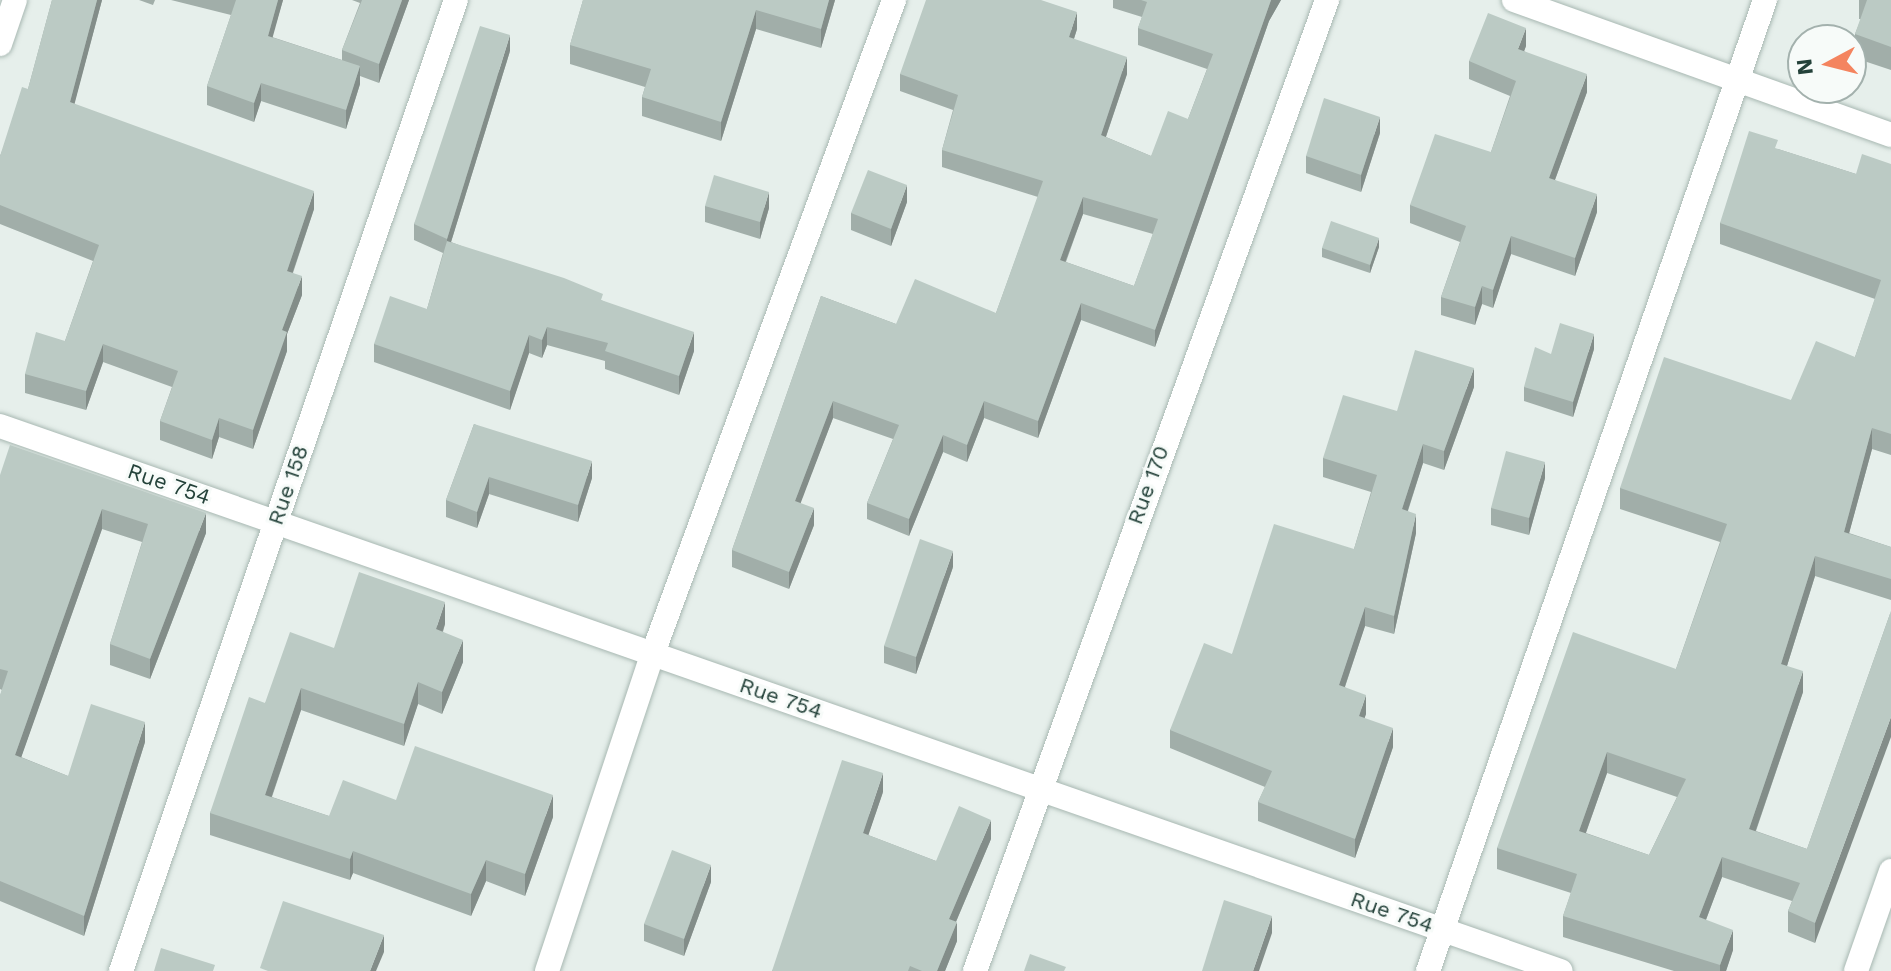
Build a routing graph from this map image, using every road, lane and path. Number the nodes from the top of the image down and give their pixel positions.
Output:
1 (15, 0) edge
2 (456, 0) edge
3 (894, 0) edge
4 (1327, 0) edge
5 (1514, 0) edge
6 (1765, 0) edge
7 (0, 44) edge
8 (1737, 80) junction
9 (1891, 135) edge
10 (0, 426) edge
11 (276, 522) junction
12 (653, 653) junction
13 (1036, 788) junction
14 (1891, 871) edge
15 (1442, 929) junction
16 (121, 971) edge
17 (547, 971) edge
18 (975, 971) edge
19 (1428, 971) edge
20 (1561, 971) edge
21 (1856, 971) edge

1 - 7 street
2 - 11 street, Rue 158
3 - 12 street
4 - 13 street, Rue 170
5 - 8 street
6 - 8 street
8 - 9 street
8 - 15 street
10 - 11 street, Rue 754
11 - 12 street, Rue 754
11 - 16 street, Rue 158
12 - 13 street, Rue 754
12 - 17 street
13 - 15 street, Rue 754
13 - 18 street, Rue 170
14 - 21 street
15 - 19 street
15 - 20 street, Rue 754

